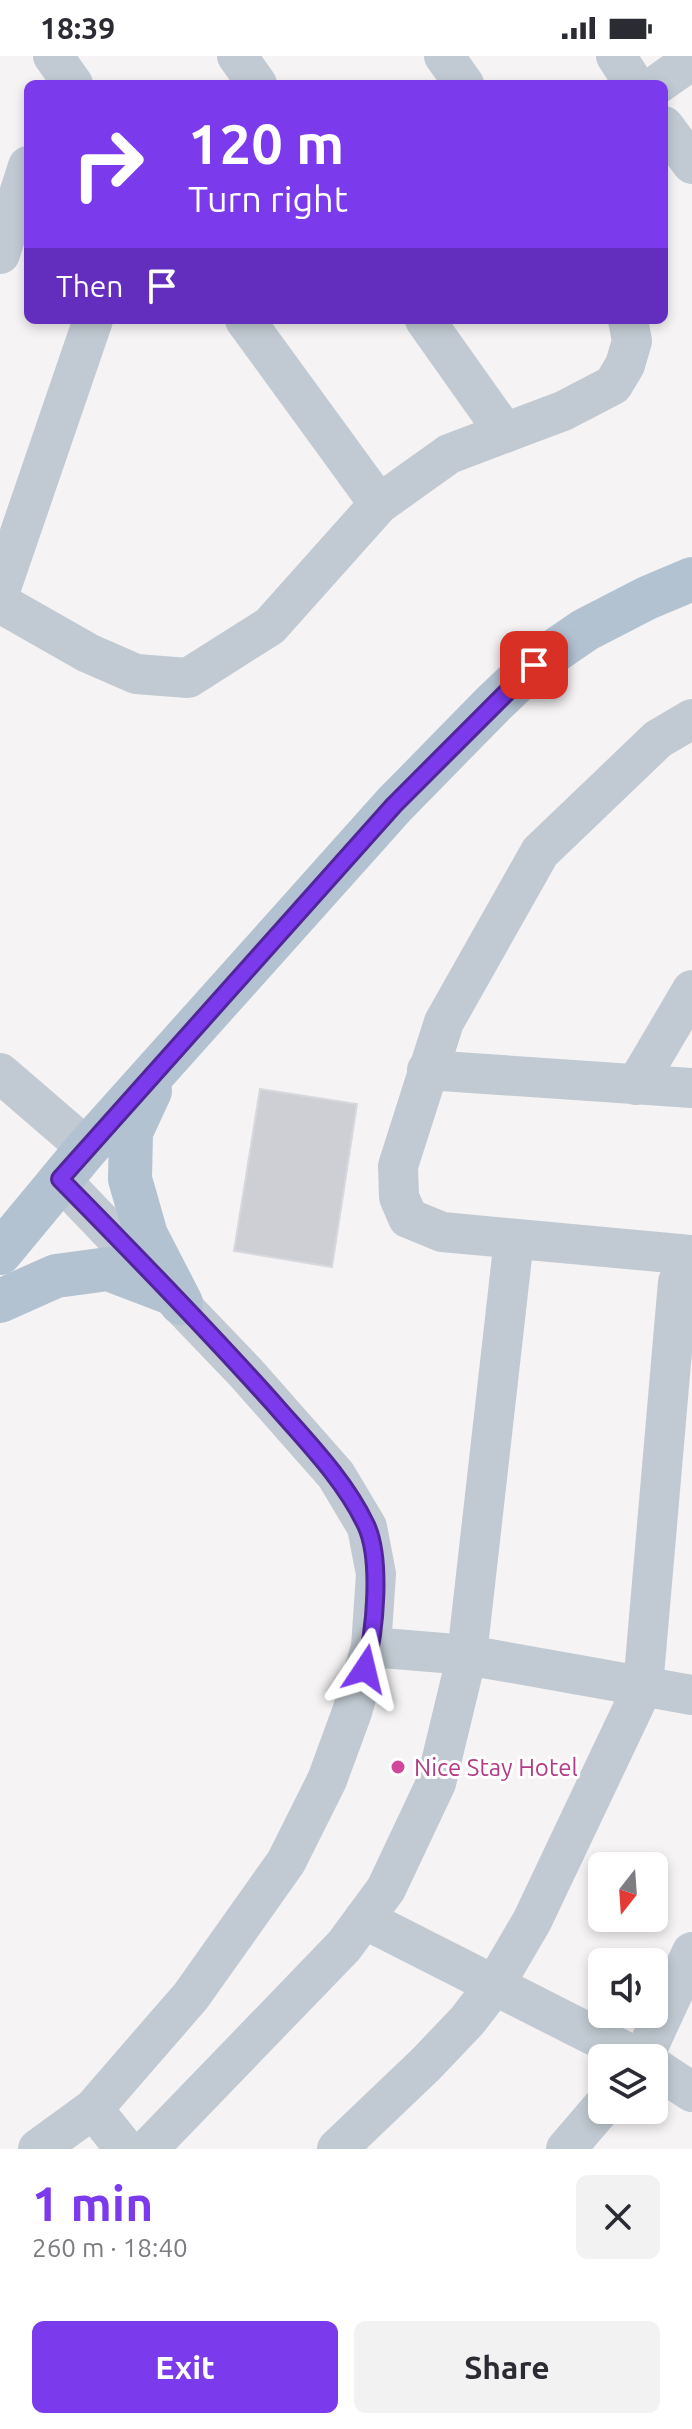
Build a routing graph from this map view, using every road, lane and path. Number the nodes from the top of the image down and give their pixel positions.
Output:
1 (237, 56) edge
2 (444, 56) edge
3 (616, 56) edge
4 (692, 60) edge
5 (254, 80) edge
6 (461, 80) edge
7 (631, 80) edge
8 (664, 80) edge
9 (668, 131) edge
10 (692, 164) edge
11 (24, 179) edge
12 (0, 254) edge
13 (92, 324) edge
14 (248, 324) edge
15 (428, 324) edge
16 (629, 324) edge
17 (505, 433) junction
18 (379, 504) junction
19 (692, 579) edge
20 (0, 591) edge
21 (0, 603) edge
22 (692, 719) edge
23 (692, 990) edge
24 (427, 1070) junction
25 (159, 1071) junction
26 (0, 1073) edge
27 (636, 1085) junction
28 (692, 1088) edge
29 (74, 1163) junction
30 (512, 1252) junction
31 (0, 1253) edge
32 (687, 1273) edge
33 (176, 1298) junction
34 (0, 1301) edge
35 (371, 1647) junction
36 (467, 1655) junction
37 (643, 1687) junction
38 (692, 1695) edge
39 (364, 1919) junction
40 (692, 1952) edge
41 (494, 1986) junction
42 (612, 2044) edge
43 (648, 2044) edge
44 (668, 2076) edge
45 (692, 2092) edge
46 (93, 2109) junction
47 (588, 2123) edge
48 (38, 2149) edge
49 (125, 2149) edge
50 (148, 2149) edge
51 (337, 2149) edge
52 (566, 2149) edge

1 - 5 street
2 - 6 street
3 - 7 street
4 - 8 street
9 - 10 street
11 - 12 street
13 - 20 street
14 - 18 street
15 - 17 street
16 - 17 street
17 - 18 street
18 - 21 street
19 - 25 main road
22 - 24 street
23 - 27 street
24 - 27 street
24 - 30 street
25 - 29 main road
25 - 33 main road
26 - 29 street
27 - 28 street
29 - 31 main road
29 - 33 street
30 - 32 street
30 - 36 street
32 - 37 street
33 - 34 main road
33 - 35 street
35 - 36 street
35 - 46 street
36 - 37 street
36 - 39 street
37 - 38 street
37 - 41 street
39 - 41 street
39 - 50 street
40 - 43 street
41 - 42 street
41 - 51 street
44 - 45 street
46 - 48 street
46 - 49 street
47 - 52 street

